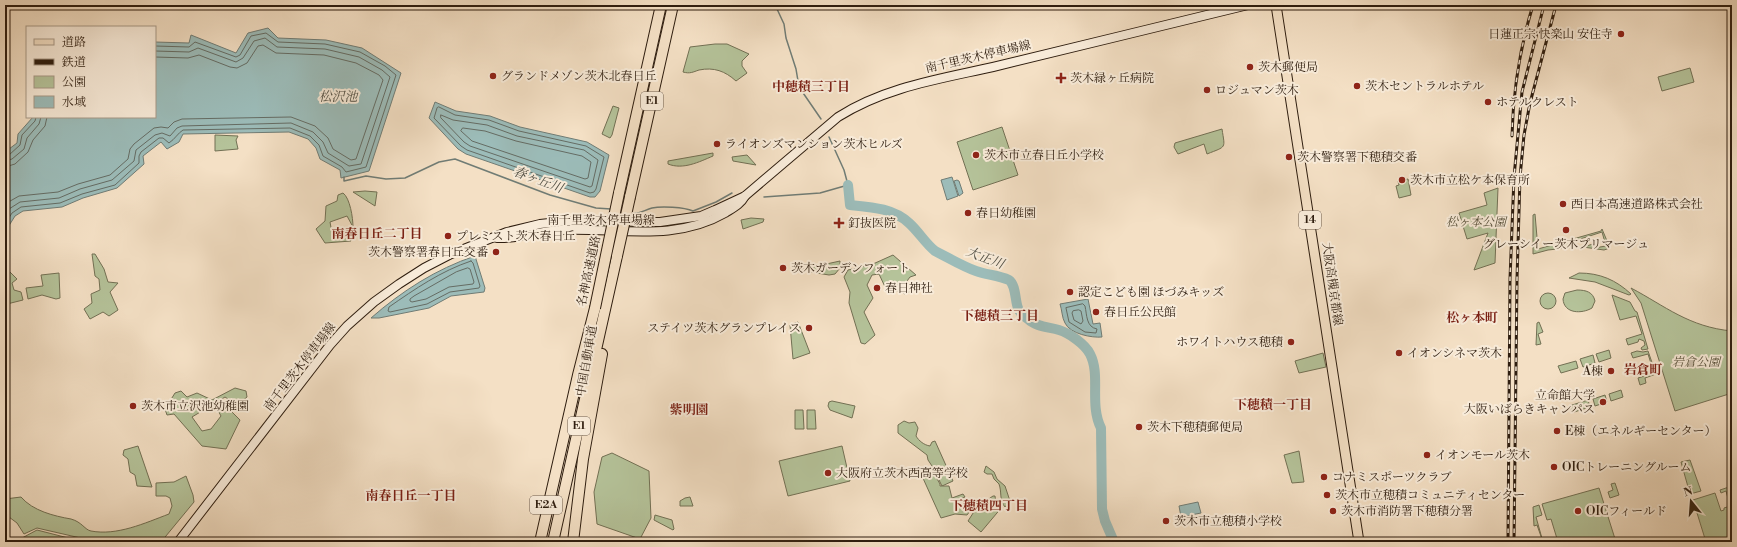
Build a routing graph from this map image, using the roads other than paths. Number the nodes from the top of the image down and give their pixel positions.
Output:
1 (661, 5) edge
2 (673, 5) edge
3 (1248, 5) edge
4 (1276, 5) edge
5 (617, 256) joint
6 (607, 311) junction
7 (557, 467) junction
8 (178, 542) edge
9 (536, 542) edge
10 (540, 542) edge
11 (553, 542) edge
12 (573, 542) edge
13 (1359, 542) edge

1 - 7 highway, 名神高速道路 / E1, bridge
2 - 5 highway, 名神高速道路 / E1, bridge
3 - 8 main road, 南千里茨木停車場線
4 - 13 main road, 大阪高槻京都線 / 14
5 - 6 highway, 中国自動車道 / E2A
6 - 11 highway, 名神高速道路 / E1
6 - 12 highway, 中国自動車道 / E2A
7 - 9 highway, E2A
7 - 10 highway, 名神高速道路 / E1

